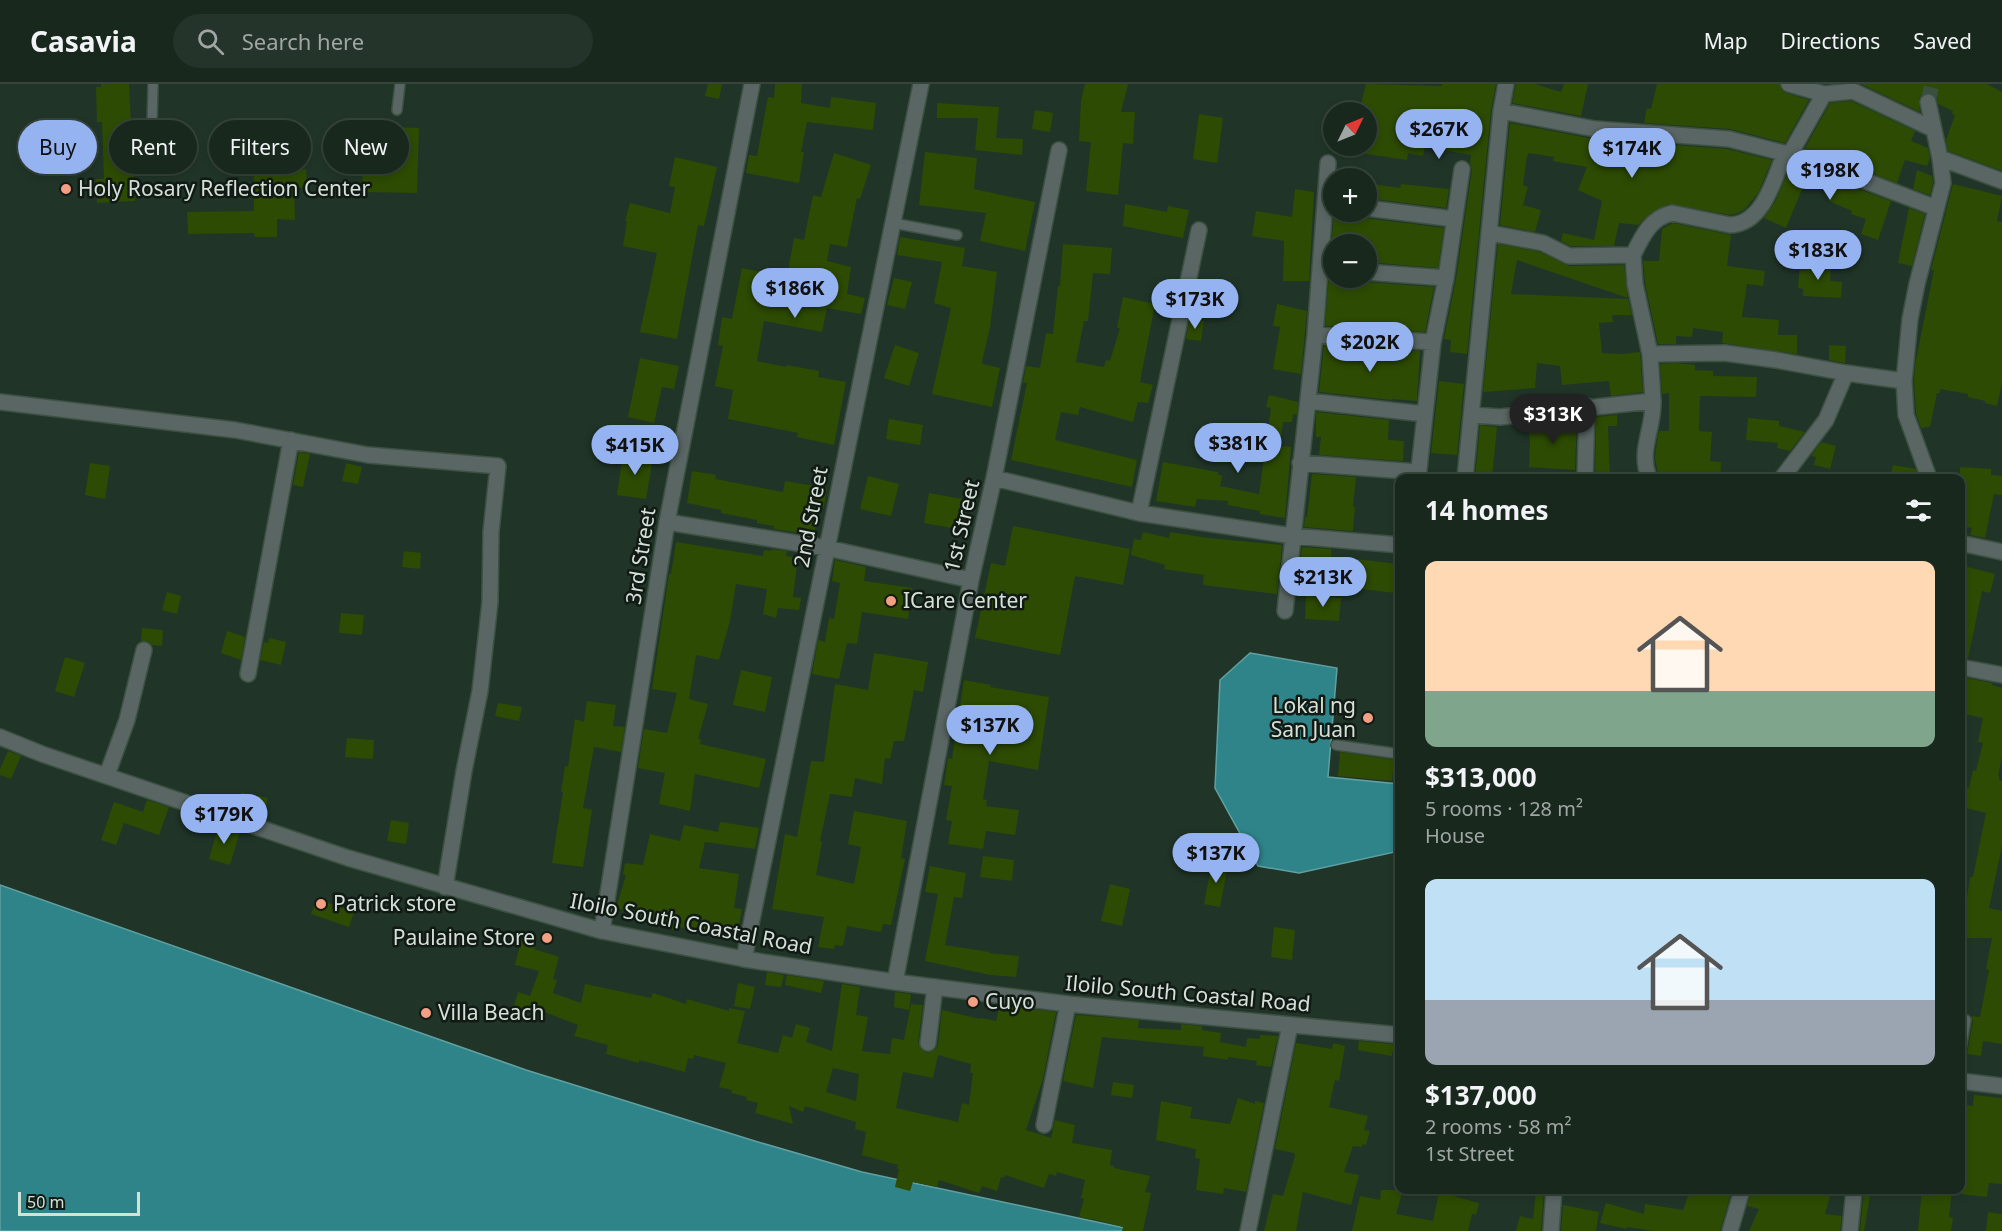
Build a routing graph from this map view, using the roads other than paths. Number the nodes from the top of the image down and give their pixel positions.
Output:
1 (153, 84) edge
2 (400, 84) edge
3 (752, 84) edge
4 (921, 84) edge
5 (1506, 84) edge
6 (1789, 84) edge
7 (1824, 94) junction
8 (1928, 102) tunnel mouth
9 (397, 110) dead end
10 (1502, 111) junction
11 (153, 120) edge
12 (1933, 129) junction
13 (1059, 150) dead end
14 (1787, 154) junction
15 (1940, 158) junction
16 (1328, 163) dead end
17 (1328, 168) edge
18 (1462, 169) dead end
19 (2002, 181) edge
20 (1936, 208) junction
21 (1377, 209) edge
22 (1454, 219) junction
23 (893, 223) junction
24 (1198, 230) dead end
25 (1490, 233) junction
26 (957, 235) dead end
27 (1633, 255) junction
28 (1377, 273) edge
29 (1446, 278) junction
30 (1323, 286) edge
31 (1315, 335) junction
32 (1433, 342) junction
33 (1650, 354) junction
34 (1846, 373) junction
35 (1904, 381) junction
36 (1308, 401) junction
37 (1653, 401) junction
38 (0, 402) edge
39 (1587, 406) junction
40 (1425, 414) junction
41 (1472, 415) junction
42 (291, 440) junction
43 (1300, 463) junction
44 (1400, 474) edge
45 (1418, 474) edge
46 (1465, 474) edge
47 (1585, 474) edge
48 (1648, 474) edge
49 (1785, 474) edge
50 (1928, 474) edge
51 (994, 478) junction
52 (1139, 513) junction
53 (667, 522) junction
54 (1293, 536) junction
55 (1965, 544) edge
56 (1395, 545) edge
57 (826, 548) junction
58 (2002, 552) edge
59 (971, 580) junction
60 (1285, 611) dead end
61 (144, 650) dead end
62 (1965, 668) edge
63 (248, 674) dead end
64 (2002, 675) edge
65 (0, 737) edge
66 (1336, 745) dead end
67 (1395, 753) edge
68 (107, 775) junction
69 (445, 887) junction
70 (602, 932) junction
71 (744, 959) junction
72 (895, 982) junction
73 (935, 987) junction
74 (1068, 1004) junction
75 (1966, 1020) dead end
76 (1290, 1024) junction
77 (1965, 1026) edge
78 (1395, 1034) edge
79 (928, 1043) dead end
80 (1965, 1082) edge
81 (2002, 1086) edge
82 (1044, 1125) dead end
83 (1554, 1194) edge
84 (1741, 1194) edge
85 (1854, 1194) edge
86 (1248, 1231) edge
87 (1551, 1231) edge
88 (1730, 1231) edge
89 (1850, 1231) edge

1 - 11 lane
2 - 9 lane
3 - 53 street, 3rd Street
4 - 23 street, 2nd Street
5 - 10 street
6 - 7 street
7 - 12 street
7 - 14 street
8 - 12 street
10 - 14 street
10 - 25 street
12 - 15 street
13 - 51 street, 1st Street
14 - 20 street
14 - 27 street
15 - 19 street
15 - 20 street
16 - 17 street
18 - 22 street
20 - 35 street
21 - 22 street
22 - 29 street
23 - 26 lane
23 - 57 street, 2nd Street
24 - 52 street
25 - 27 street
25 - 41 street
27 - 33 street
28 - 29 street
29 - 32 street
30 - 31 street
31 - 32 street
31 - 36 street
32 - 40 street
33 - 34 street
33 - 37 street
34 - 35 street
34 - 49 street
35 - 50 street
36 - 40 street
36 - 43 street
37 - 39 street
37 - 48 street
38 - 42 street
39 - 41 street
39 - 47 street
40 - 45 street
41 - 46 street
42 - 63 street
42 - 69 street
43 - 44 street
43 - 54 street
51 - 52 street
51 - 59 street, 1st Street
52 - 54 street
53 - 57 street
53 - 70 street, 3rd Street
54 - 56 street
54 - 60 street
55 - 58 street
57 - 59 street
57 - 71 street, 2nd Street
59 - 72 street, 1st Street
61 - 68 street
62 - 64 street
65 - 68 street, Iloilo South Coastal Road
66 - 67 lane
68 - 69 street, Iloilo South Coastal Road
69 - 70 street, Iloilo South Coastal Road
70 - 71 street, Iloilo South Coastal Road
71 - 72 street, Iloilo South Coastal Road
72 - 73 street, Iloilo South Coastal Road
73 - 74 street, Iloilo South Coastal Road
73 - 79 street
74 - 76 street, Iloilo South Coastal Road
74 - 82 street
75 - 77 lane
76 - 78 street, Iloilo South Coastal Road
76 - 86 street
80 - 81 street
83 - 87 street
84 - 88 street
85 - 89 street

